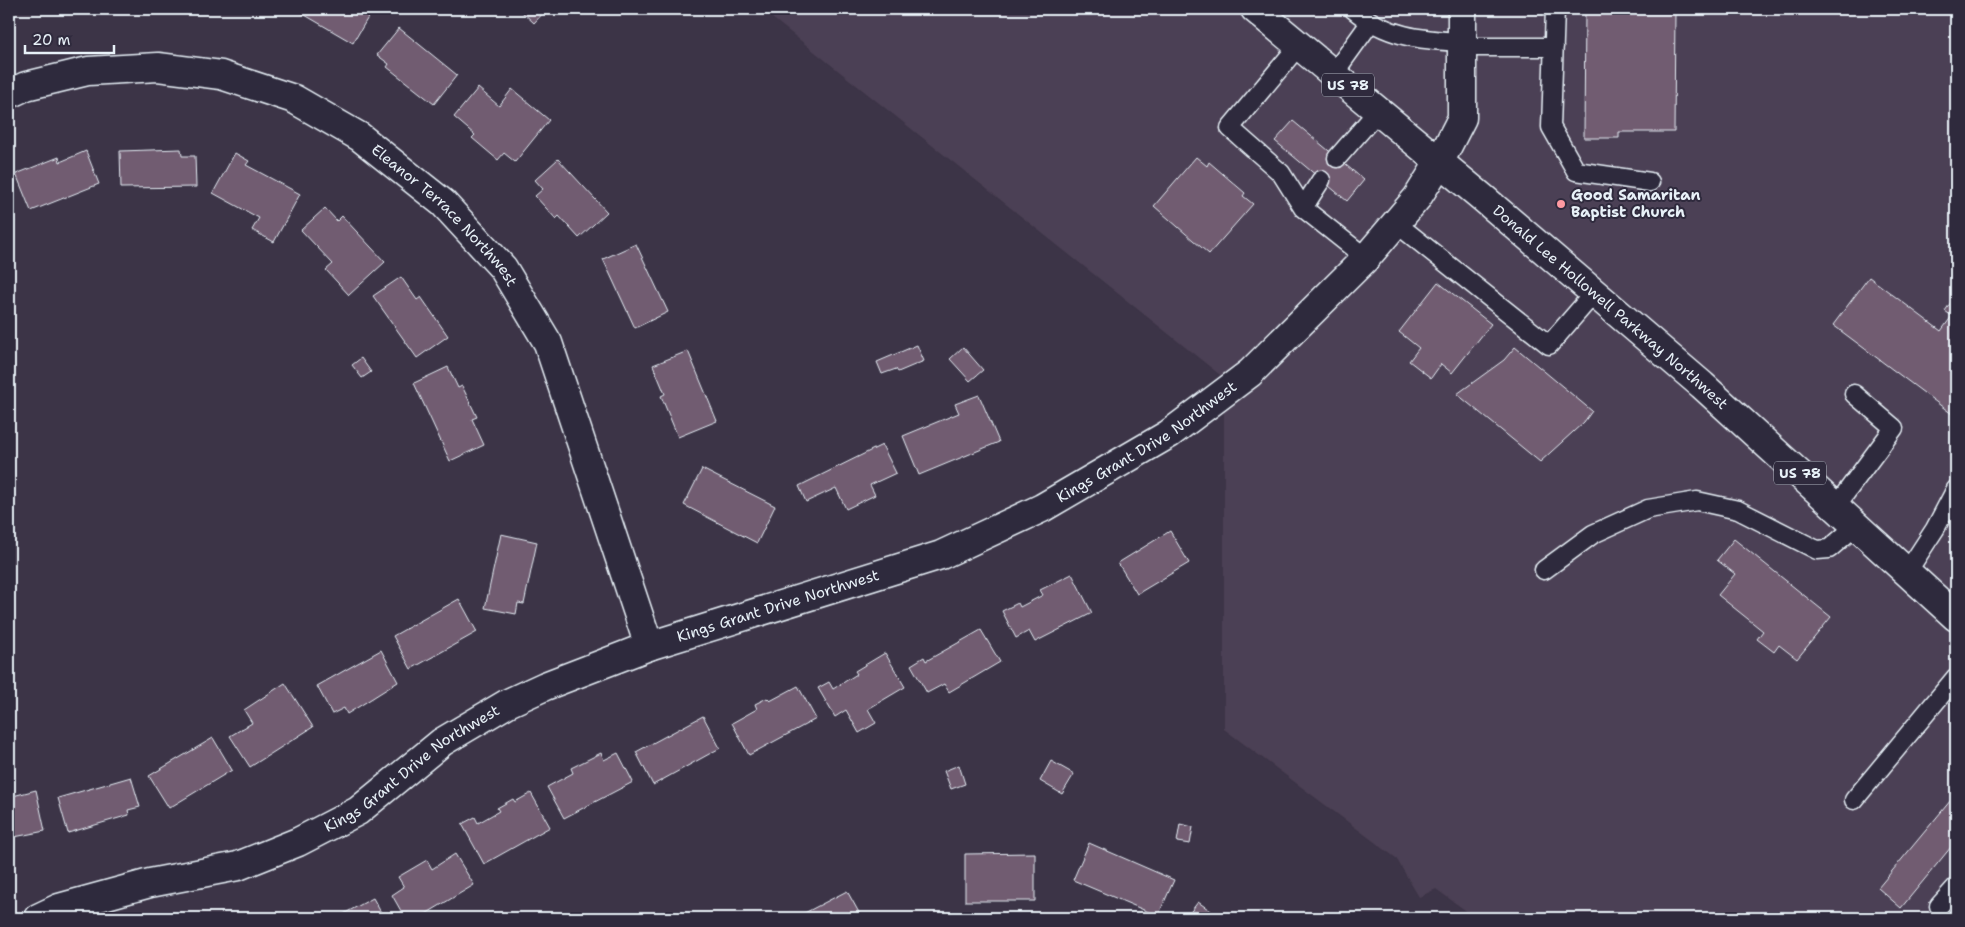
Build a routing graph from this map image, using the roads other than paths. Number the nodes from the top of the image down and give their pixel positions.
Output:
1 (1255, 9) edge
2 (1353, 9) edge
3 (1462, 9) edge
4 (1555, 9) edge
5 (1370, 23) junction
6 (1299, 45) junction
7 (1462, 45) junction
8 (1554, 47) junction
9 (1334, 74) junction
10 (9, 94) edge
11 (1378, 111) junction
12 (1337, 158) dead end
13 (1439, 164) junction
14 (1322, 180) dead end
15 (1650, 182) dead end
16 (1303, 208) junction
17 (1397, 224) junction
18 (1366, 258) junction
19 (1595, 292) junction
20 (1854, 394) dead end
21 (1956, 489) edge
22 (1836, 506) junction
23 (1856, 526) junction
24 (1544, 570) dead end
25 (1907, 572) junction
26 (1956, 617) edge
27 (649, 646) junction
28 (1956, 677) edge
29 (1854, 800) dead end
30 (1956, 887) edge
31 (1939, 906) dead end
32 (38, 918) edge

1 - 6 street, Donald Lee Hollowell Parkway Northwest / US 78
2 - 5 lane
3 - 7 street, Kings Grant Drive Northwest
4 - 8 lane
5 - 7 lane
5 - 9 lane
6 - 9 street, Donald Lee Hollowell Parkway Northwest / US 78
6 - 16 lane
7 - 8 lane
7 - 13 street, Kings Grant Drive Northwest
8 - 15 lane
9 - 11 street, Donald Lee Hollowell Parkway Northwest / US 78
10 - 27 street, Eleanor Terrace Northwest
11 - 12 lane
11 - 13 street, Donald Lee Hollowell Parkway Northwest / US 78
13 - 17 street, Kings Grant Drive Northwest
13 - 19 street, Donald Lee Hollowell Parkway Northwest / US 78
14 - 16 lane
16 - 18 lane
17 - 18 street, Kings Grant Drive Northwest
17 - 19 lane
18 - 27 street, Kings Grant Drive Northwest
19 - 22 street, Donald Lee Hollowell Parkway Northwest / US 78
20 - 22 lane
21 - 25 lane
22 - 23 street, Donald Lee Hollowell Parkway Northwest / US 78
23 - 24 lane
23 - 25 street, Donald Lee Hollowell Parkway Northwest / US 78
25 - 26 street, Donald Lee Hollowell Parkway Northwest / US 78
27 - 32 street, Kings Grant Drive Northwest
28 - 29 lane
30 - 31 lane

